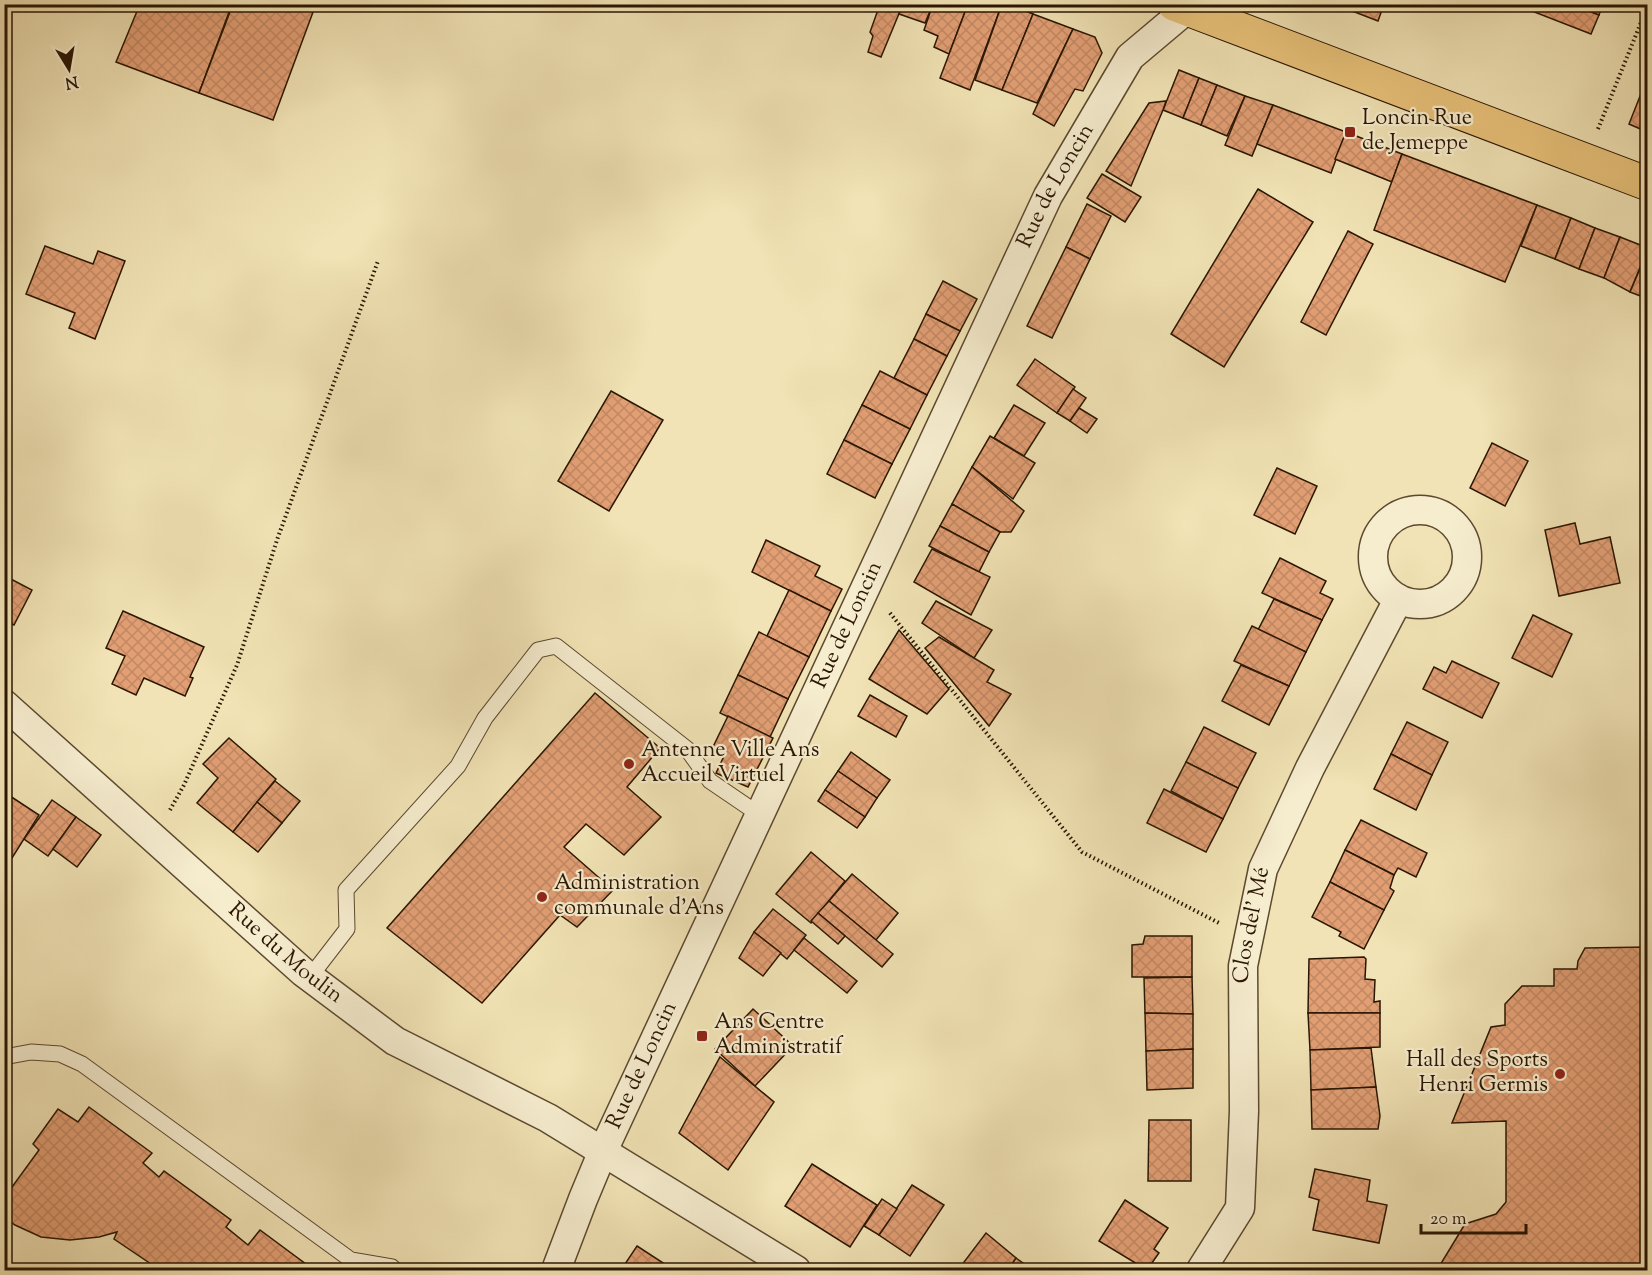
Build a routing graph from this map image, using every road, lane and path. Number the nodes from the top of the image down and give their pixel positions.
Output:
1 (1647, 5) edge
2 (1185, 6) edge
3 (1586, 161) junction
4 (1647, 184) edge
5 (378, 261) dead end
6 (867, 584) junction
7 (1398, 600) dead end
8 (4, 704) edge
9 (760, 815) junction
10 (155, 840) junction
11 (1248, 939) junction
12 (310, 976) junction
13 (4, 1057) edge
14 (603, 1151) junction
15 (395, 1270) edge
16 (556, 1270) edge
17 (796, 1270) edge
18 (1201, 1270) edge

1 - 3 path
2 - 3 main road
2 - 6 street, Rue de Loncin
3 - 4 main road
5 - 10 path
6 - 9 street, Rue de Loncin
6 - 11 path
7 - 11 street, Clos del' Mé
8 - 10 street, Rue du Moulin
9 - 12 lane
9 - 14 street, Rue de Loncin
10 - 12 street, Rue du Moulin
11 - 18 street, Clos del' Mé
12 - 14 street, Rue du Moulin
13 - 15 lane
14 - 16 street, Rue de Loncin
14 - 17 street, Rue du Moulin

